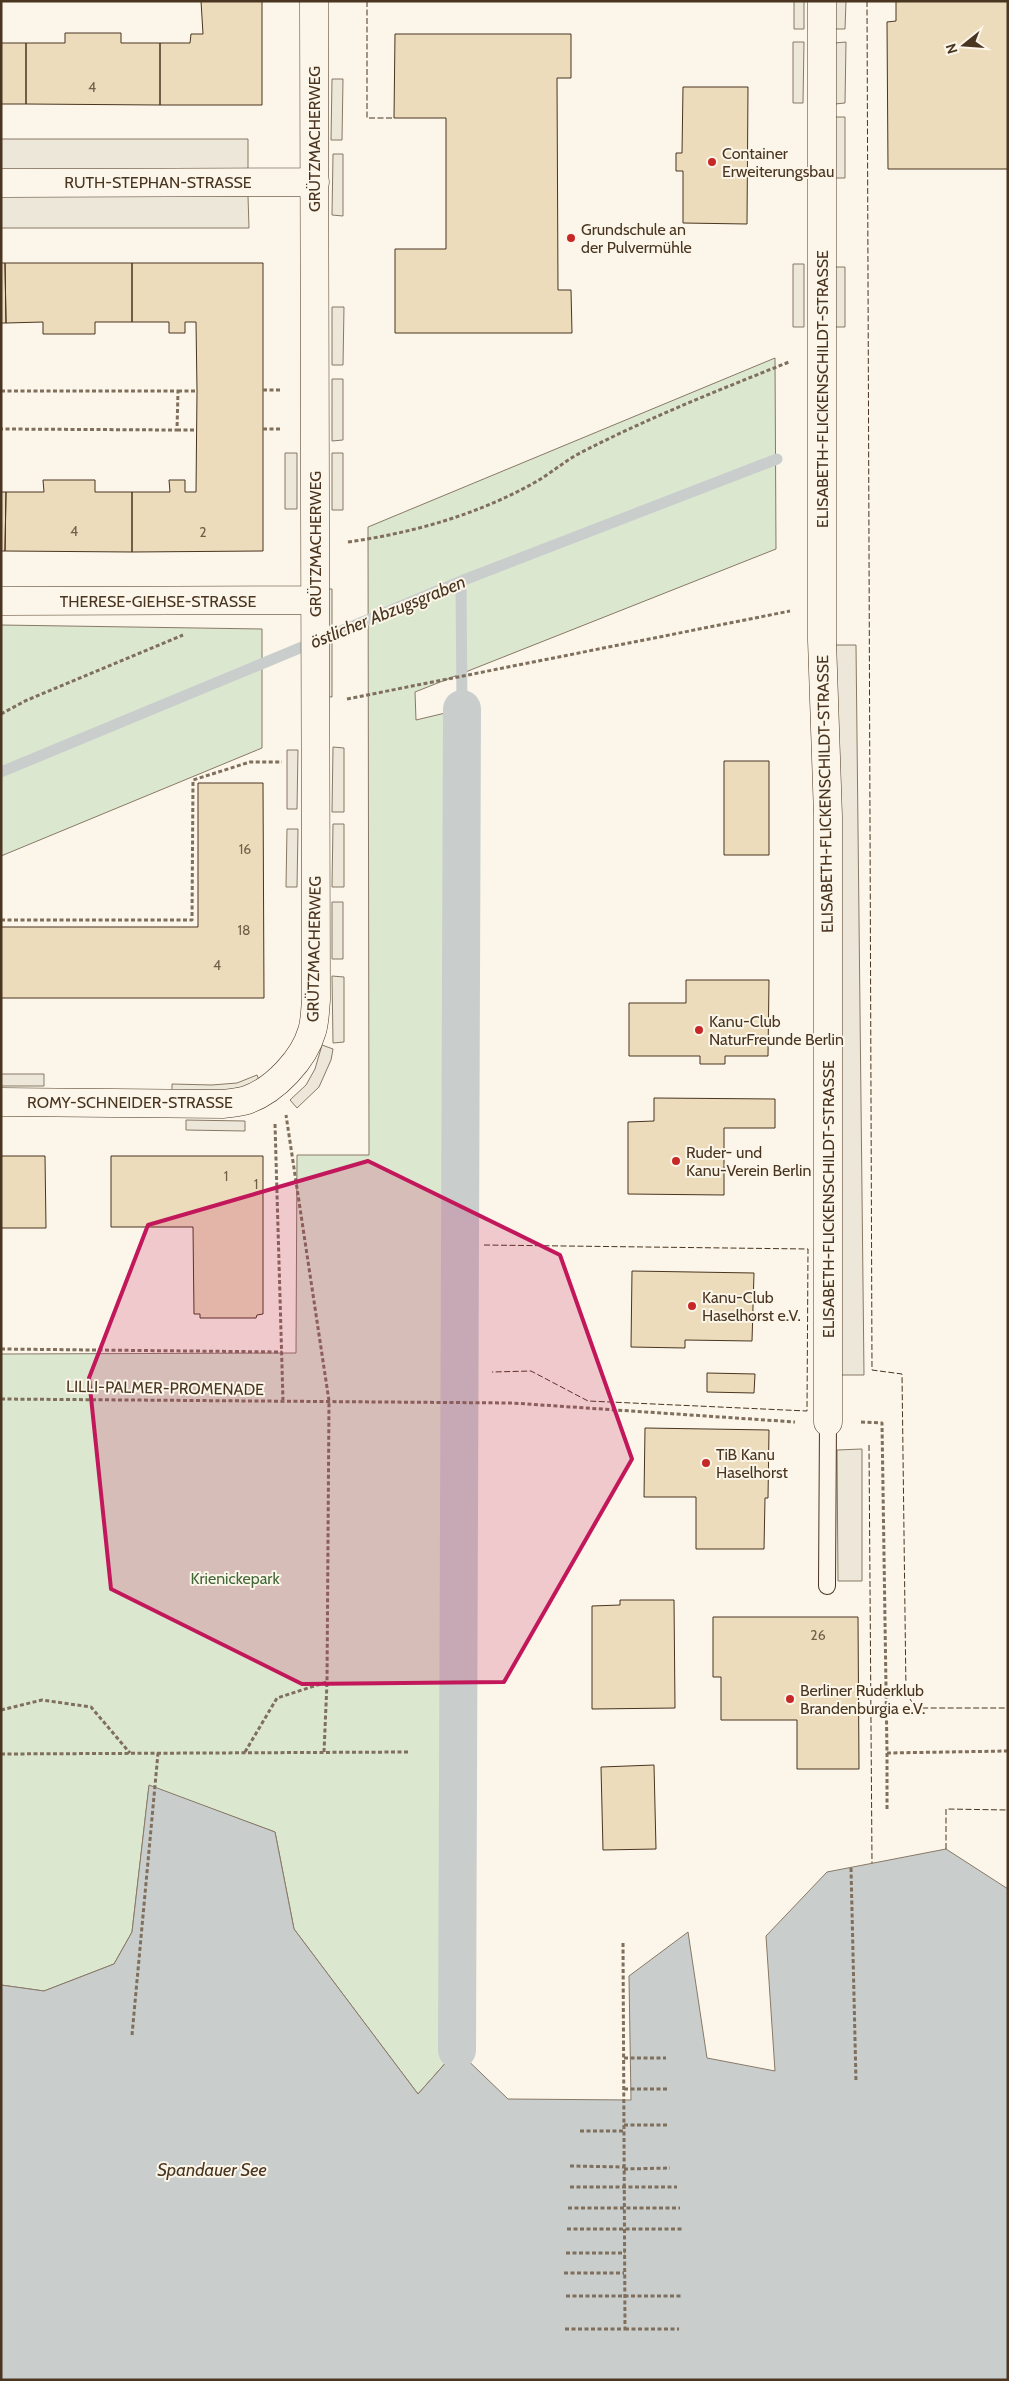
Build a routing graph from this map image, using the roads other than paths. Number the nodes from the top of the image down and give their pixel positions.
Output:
1 (314, 1) edge
2 (822, 1) edge
3 (314, 182) junction
4 (1, 183) edge
5 (315, 600) junction
6 (1, 601) edge
7 (277, 1080) joint
8 (1, 1102) edge
9 (828, 1422) joint
10 (827, 1586) dead end

1 - 3 street, GRÜTZMACHERWEG
2 - 9 street, ELISABETH-FLICKENSCHILDT-STRASSE
3 - 4 street, RUTH-STEPHAN-STRASSE
3 - 5 street, GRÜTZMACHERWEG
5 - 6 street, THERESE-GIEHSE-STRASSE
5 - 7 street, GRÜTZMACHERWEG
7 - 8 street, ROMY-SCHNEIDER-STRASSE
9 - 10 lane, ELISABETH-FLICKENSCHILDT-STRASSE

